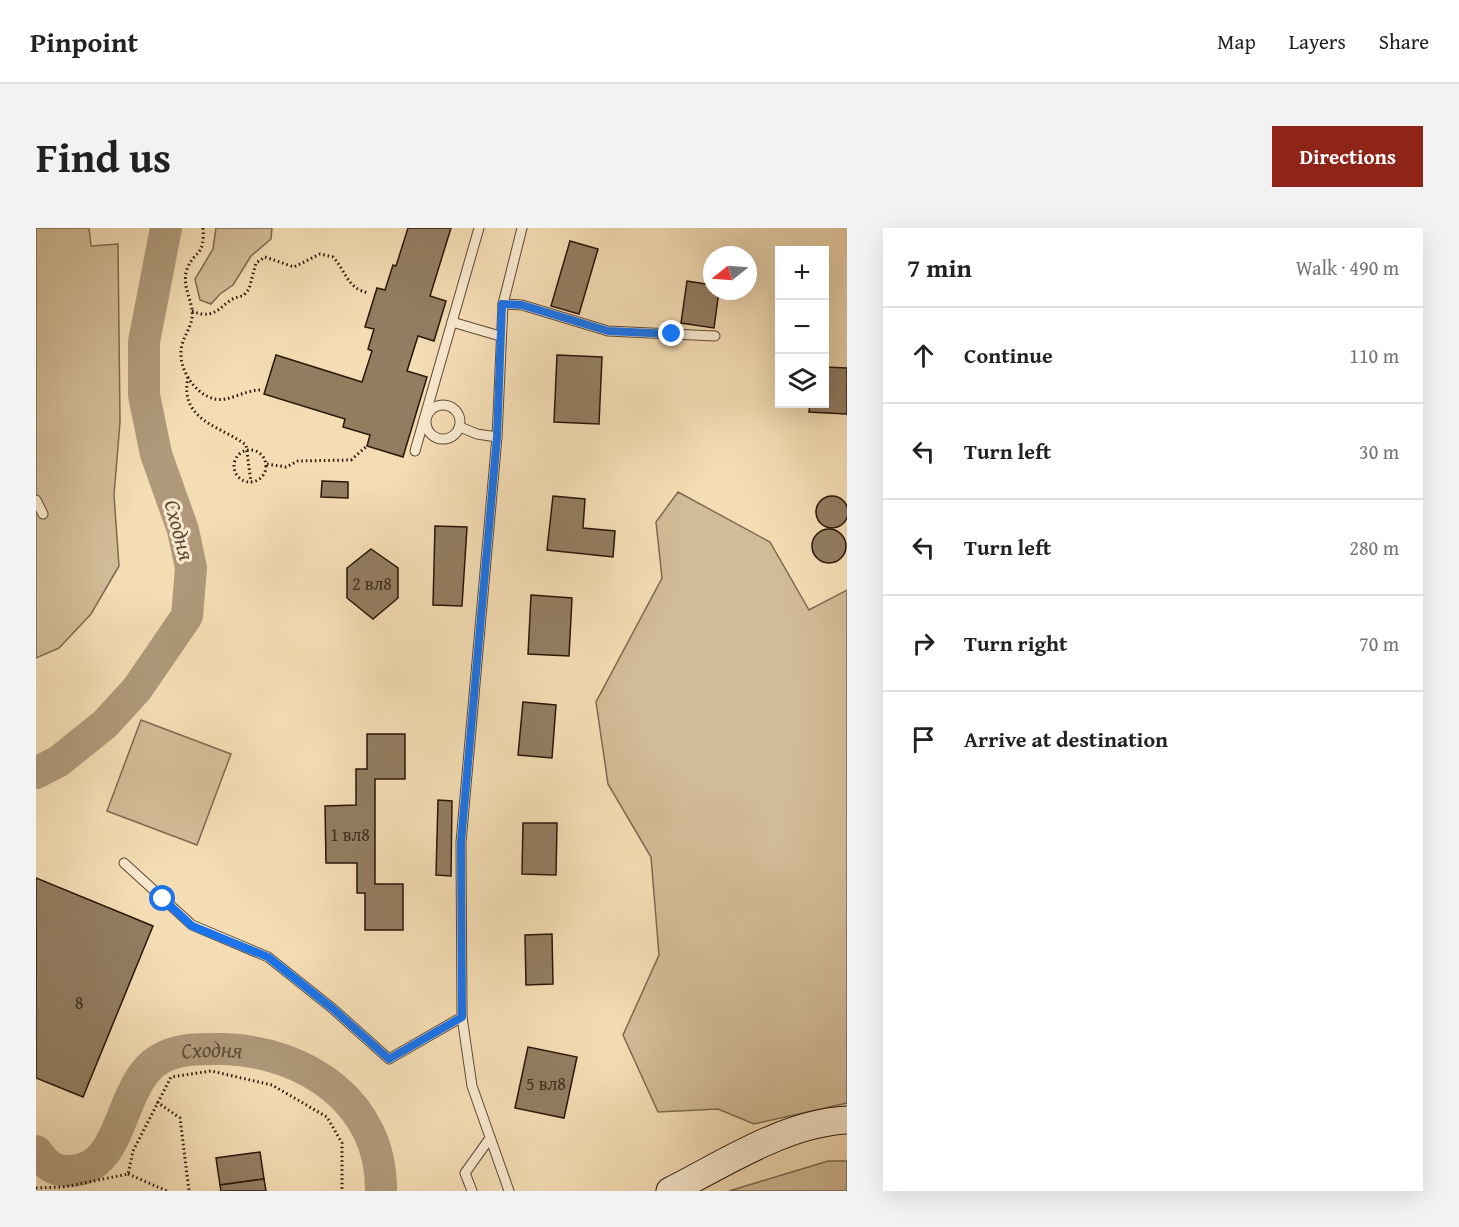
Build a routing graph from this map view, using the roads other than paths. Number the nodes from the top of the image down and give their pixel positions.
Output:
1 (479, 228) edge
2 (522, 228) edge
3 (502, 304) junction
4 (452, 322) junction
5 (500, 336) junction
6 (715, 336) dead end
7 (425, 416) junction
8 (460, 427) junction
9 (497, 437) junction
10 (415, 451) dead end
11 (36, 500) edge
12 (43, 514) dead end
13 (124, 863) dead end
14 (462, 1017) junction
15 (847, 1120) edge
16 (490, 1138) junction
17 (472, 1191) edge
18 (509, 1191) edge
19 (670, 1191) edge

1 - 4 lane
2 - 3 lane
3 - 5 lane
3 - 6 lane
4 - 5 lane
4 - 7 lane
5 - 9 lane
7 - 8 lane
7 - 8 lane
7 - 10 lane
8 - 9 lane
9 - 14 lane
11 - 12 lane
13 - 14 lane
14 - 16 lane
15 - 19 main road
16 - 17 lane
16 - 18 lane

